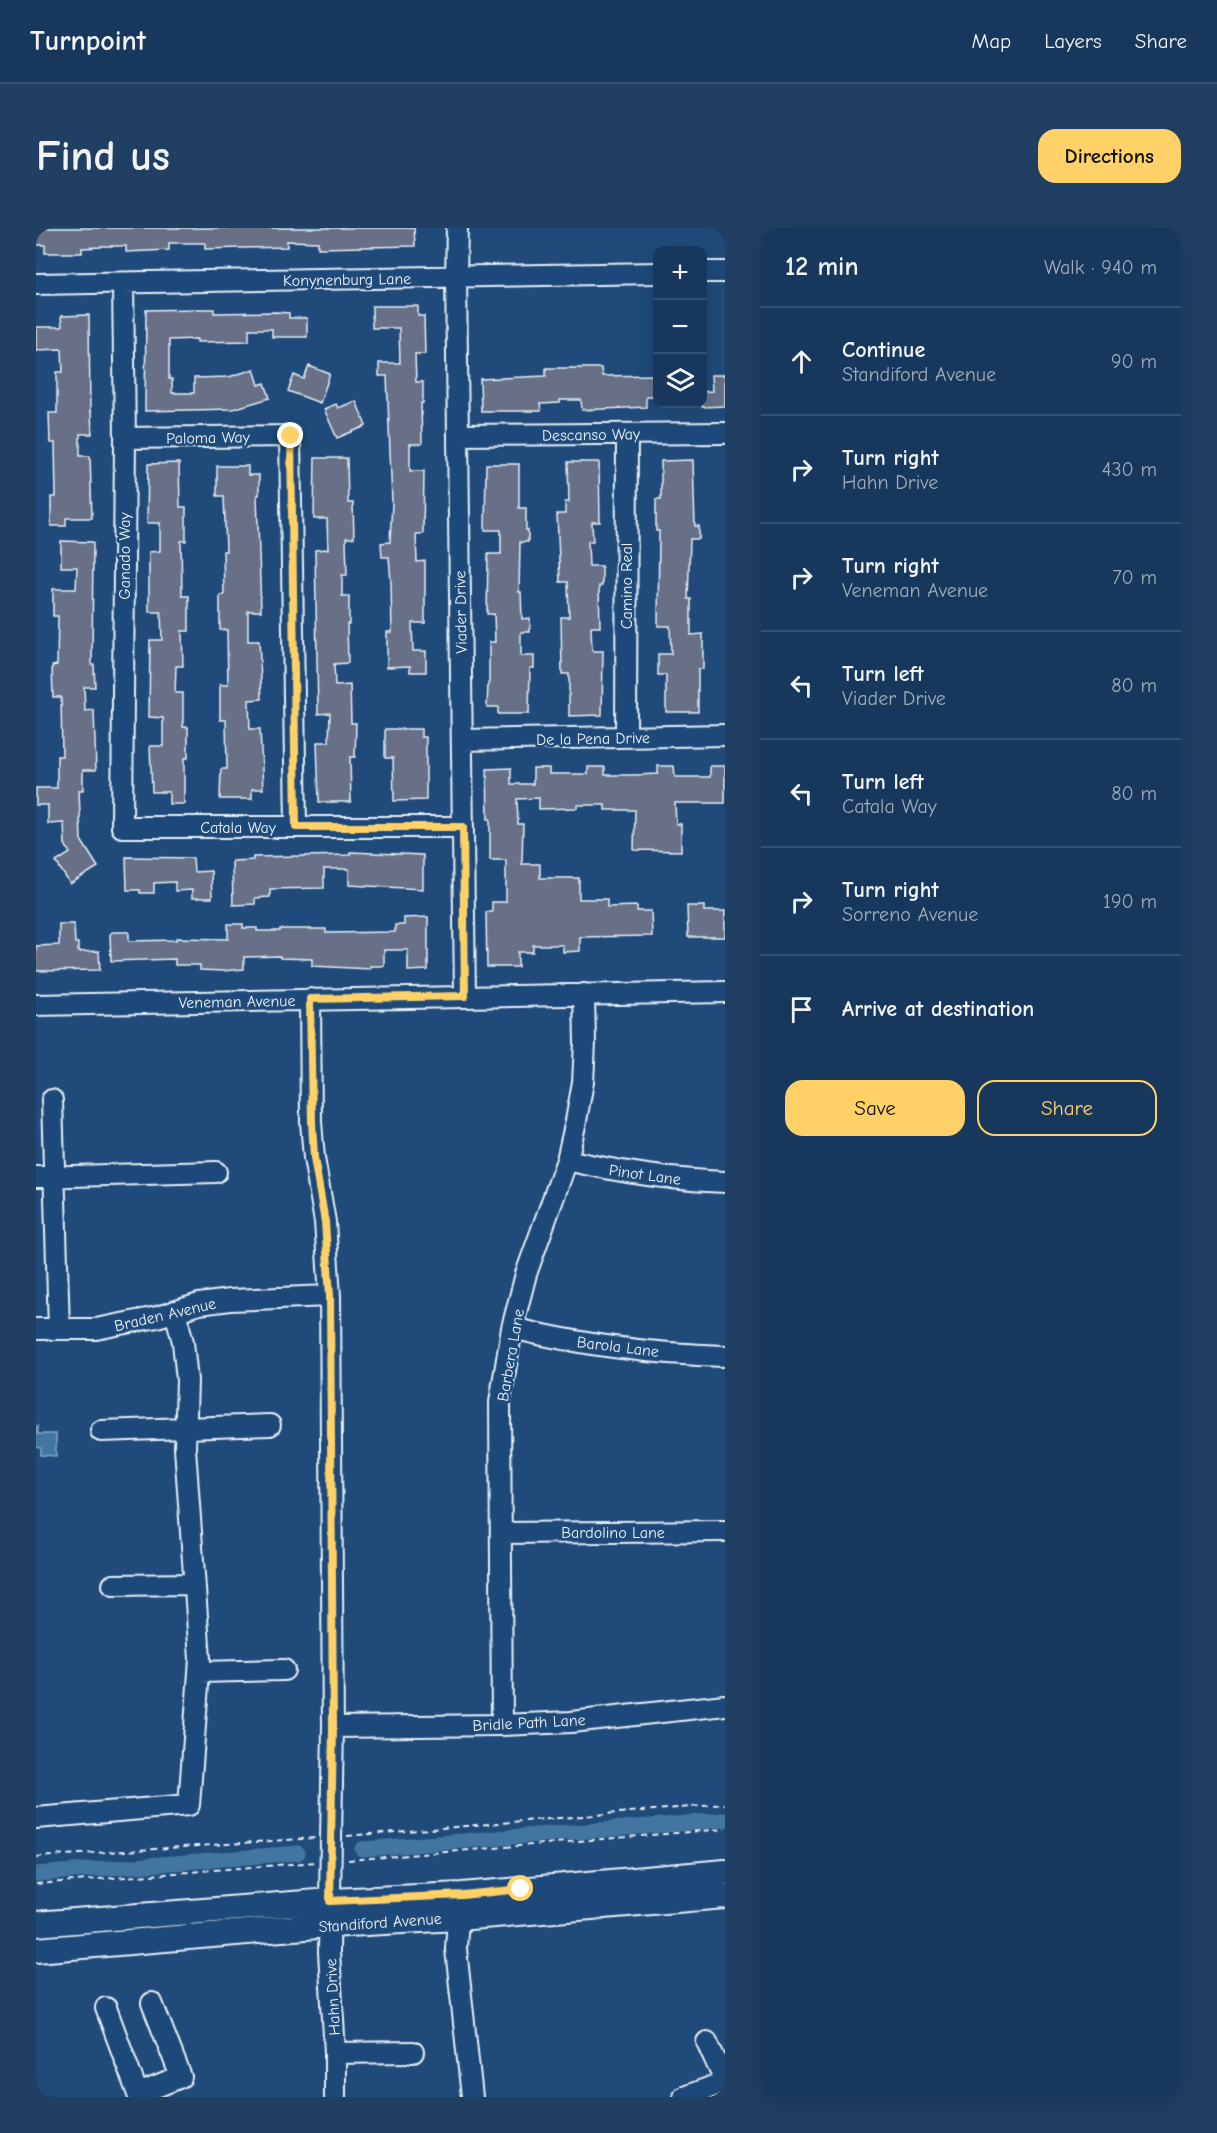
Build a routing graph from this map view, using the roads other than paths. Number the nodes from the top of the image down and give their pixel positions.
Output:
1 (457, 228) edge
2 (707, 272) edge
3 (725, 272) edge
4 (653, 273) edge
5 (456, 277) junction
6 (36, 284) edge
7 (123, 284) junction
8 (725, 433) edge
9 (627, 434) junction
10 (458, 435) junction
11 (125, 438) junction
12 (725, 735) edge
13 (626, 737) junction
14 (462, 740) junction
15 (122, 827) joint
16 (296, 827) junction
17 (463, 827) junction
18 (725, 992) edge
19 (584, 994) junction
20 (465, 996) junction
21 (310, 999) junction
22 (36, 1005) edge
23 (52, 1100) dead end
24 (567, 1160) junction
25 (216, 1172) dead end
26 (45, 1177) edge
27 (725, 1182) edge
28 (330, 1296) junction
29 (175, 1311) junction
30 (512, 1328) junction
31 (36, 1329) edge
32 (59, 1329) junction
33 (725, 1356) edge
34 (270, 1425) dead end
35 (185, 1427) junction
36 (101, 1431) dead end
37 (725, 1531) edge
38 (501, 1533) junction
39 (194, 1584) junction
40 (113, 1585) dead end
41 (284, 1670) dead end
42 (199, 1672) junction
43 (725, 1705) edge
44 (502, 1725) junction
45 (333, 1727) junction
46 (36, 1818) edge
47 (725, 1872) edge
48 (725, 1896) edge
49 (330, 1901) junction
50 (458, 1918) junction
51 (36, 1924) edge
52 (329, 1925) junction
53 (36, 1950) edge
54 (152, 2003) dead end
55 (106, 2008) dead end
56 (707, 2042) dead end
57 (413, 2052) dead end
58 (335, 2053) junction
59 (725, 2082) edge
60 (139, 2095) edge
61 (335, 2097) edge
62 (472, 2097) edge
63 (684, 2097) edge

1 - 5 street, Viader Drive
2 - 3 street
4 - 5 street, Konynenburg Lane
5 - 7 street, Konynenburg Lane
5 - 10 street, Viader Drive
6 - 7 street, Konynenburg Lane
7 - 11 street, Ganado Way
8 - 9 street, Descanso Way
9 - 10 street, Descanso Way
9 - 13 street, Camino Real
10 - 14 street, Viader Drive
11 - 15 street, Ganado Way
11 - 16 street, Paloma Way
12 - 13 street, De la Pena Drive
13 - 14 street, De la Pena Drive
14 - 17 street, Viader Drive
15 - 16 street, Catala Way
16 - 17 street, Catala Way
17 - 20 street, Viader Drive
18 - 19 street, Veneman Avenue
19 - 20 street, Veneman Avenue
19 - 24 street, Barbera Lane
20 - 21 street, Veneman Avenue
21 - 22 street, Veneman Avenue
21 - 28 street, Hahn Drive
23 - 26 street
24 - 27 street, Pinot Lane
24 - 30 street, Barbera Lane
25 - 26 street
26 - 32 street
28 - 29 street, Braden Avenue
28 - 45 street, Hahn Drive
29 - 32 street, Braden Avenue
29 - 35 street
30 - 33 street, Barola Lane
30 - 38 street, Barbera Lane
31 - 32 street, Braden Avenue
34 - 35 street
35 - 36 street
35 - 39 street
37 - 38 street, Bardolino Lane
38 - 44 street, Barbera Lane
39 - 40 street
39 - 42 street
41 - 42 street
42 - 46 street
43 - 44 street, Bridle Path Lane
44 - 45 street, Bridle Path Lane
45 - 49 street, Hahn Drive
47 - 49 main road, Standiford Avenue
48 - 50 main road, Standiford Avenue
49 - 51 main road, Standiford Avenue
49 - 52 street, Hahn Drive
50 - 52 main road, Standiford Avenue
50 - 62 street
52 - 53 main road, Standiford Avenue
52 - 58 street, Hahn Drive
54 - 60 street
55 - 60 street
56 - 59 street
57 - 58 street
58 - 61 street, Hahn Drive
59 - 63 street

